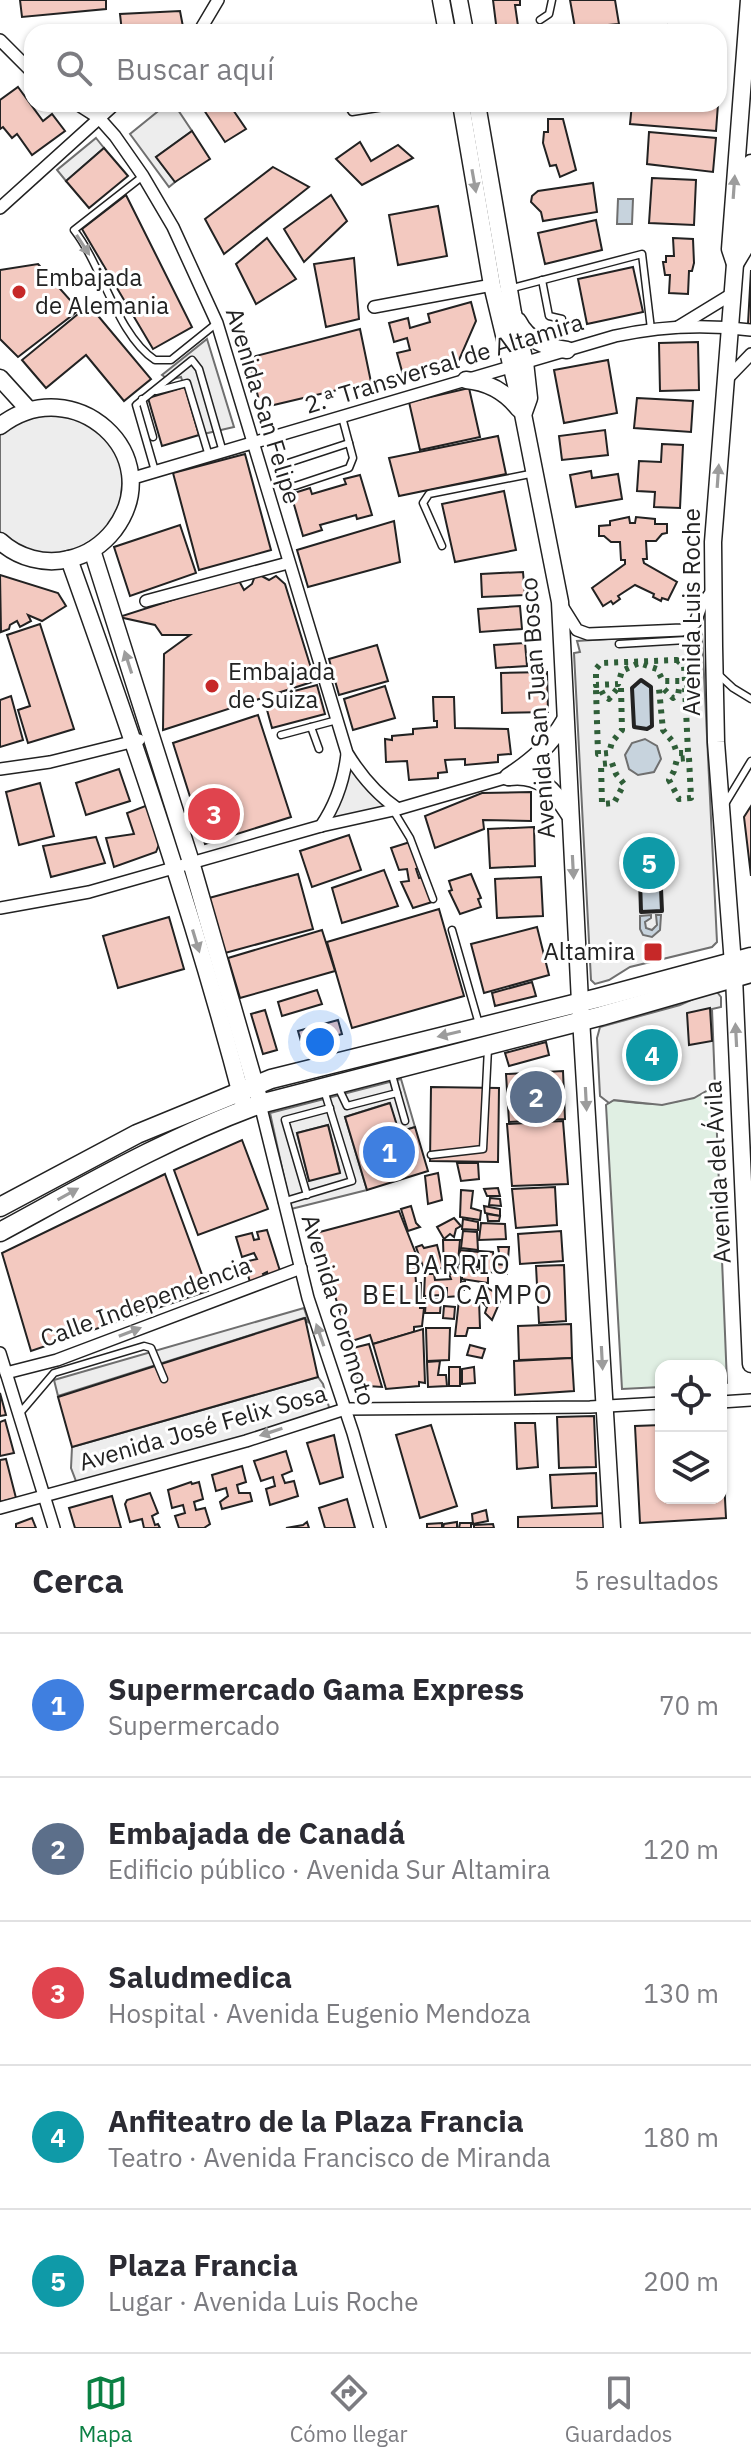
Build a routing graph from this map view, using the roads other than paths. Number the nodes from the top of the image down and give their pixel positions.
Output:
1 (218, 0) edge
2 (441, 0) edge
3 (459, 0) edge
4 (466, 0) edge
5 (552, 0) edge
6 (749, 0) edge
7 (540, 20) dead end
8 (204, 24) edge
9 (446, 24) edge
10 (463, 24) edge
11 (463, 24) edge
12 (0, 40) edge
13 (24, 64) edge
14 (90, 112) edge
15 (106, 112) edge
16 (462, 112) edge
17 (478, 112) edge
18 (99, 118) junction
19 (751, 163) edge
20 (143, 176) junction
21 (0, 208) edge
22 (735, 264) junction
23 (542, 280) junction
24 (492, 285) junction
25 (509, 289) junction
26 (732, 294) junction
27 (374, 307) dead end
28 (513, 313) junction
29 (562, 319) dead end
30 (217, 323) junction
31 (677, 327) junction
32 (729, 327) junction
33 (651, 329) junction
34 (751, 330) edge
35 (567, 350) junction
36 (751, 354) edge
37 (517, 364) junction
38 (0, 378) edge
39 (466, 380) junction
40 (724, 382) junction
41 (150, 393) junction
42 (142, 399) junction
43 (29, 410) junction
44 (523, 414) junction
45 (342, 417) junction
46 (3, 418) edge
47 (153, 437) dead end
48 (349, 443) junction
49 (252, 445) junction
50 (223, 452) junction
51 (209, 456) junction
52 (285, 464) dead end
53 (155, 471) junction
54 (535, 473) junction
55 (130, 479) junction
56 (295, 486) dead end
57 (0, 542) edge
58 (442, 546) dead end
59 (92, 550) junction
60 (69, 559) junction
61 (288, 563) junction
62 (713, 590) junction
63 (146, 601) dead end
64 (560, 602) junction
65 (694, 625) junction
66 (619, 644) dead end
67 (714, 666) junction
68 (751, 699) edge
69 (565, 719) junction
70 (337, 720) junction
71 (311, 727) junction
72 (281, 735) dead end
73 (151, 736) junction
74 (134, 742) junction
75 (319, 749) dead end
76 (347, 753) junction
77 (751, 761) edge
78 (0, 769) edge
79 (508, 777) junction
80 (396, 810) junction
81 (721, 810) junction
82 (570, 816) junction
83 (321, 826) junction
84 (191, 862) junction
85 (174, 866) junction
86 (433, 899) dead end
87 (0, 908) edge
88 (452, 930) dead end
89 (742, 967) edge
90 (581, 1011) junction
91 (480, 1027) junction
92 (488, 1045) junction
93 (390, 1070) junction
94 (329, 1085) junction
95 (248, 1087) junction
96 (397, 1093) junction
97 (294, 1095) junction
98 (253, 1107) junction
99 (330, 1108) junction
100 (302, 1115) junction
101 (405, 1121) dead end
102 (431, 1155) dead end
103 (307, 1195) junction
104 (282, 1202) junction
105 (0, 1207) edge
106 (0, 1232) edge
107 (301, 1268) junction
108 (0, 1353) edge
109 (751, 1364) edge
110 (6, 1373) junction
111 (164, 1379) dead end
112 (751, 1400) edge
113 (727, 1402) edge
114 (655, 1403) edge
115 (606, 1405) junction
116 (345, 1409) junction
117 (19, 1414) junction
118 (44, 1496) junction
119 (0, 1508) edge
120 (54, 1528) edge
121 (380, 1528) edge
122 (612, 1528) edge

1 - 8 street
2 - 9 main road
3 - 10 main road
4 - 11 main road
5 - 7 lane
22 -> 6 main road, Avenida Luis Roche
12 - 13 street
14 - 18 street, Avenida San Felipe
15 - 18 street
16 -> 24 main road, Avenida San Juan Bosco
17 - 25 main road, Avenida San Juan Bosco
18 - 20 street, Avenida San Felipe
18 - 21 street
19 - 22 main road, Avenida Luis Roche
20 - 30 street, Avenida San Felipe
20 -> 30 lane
22 - 26 main road, Avenida Luis Roche
23 - 25 lane
23 - 29 lane
23 - 33 lane
24 - 27 street
24 - 37 main road, Avenida San Juan Bosco
25 - 28 main road, Avenida San Juan Bosco
26 - 31 street
26 - 32 main road, Avenida Luis Roche
28 - 35 main road
28 - 37 main road, Avenida San Juan Bosco
30 - 49 street, Avenida San Felipe
31 - 32 street, 2.ª Transversal de Altamira
31 - 33 street, 2.ª Transversal de Altamira
32 - 34 street, 2.ª Transversal de Altamira
32 - 40 main road, Avenida Luis Roche
33 - 35 street, 2.ª Transversal de Altamira
35 - 37 street, 2.ª Transversal de Altamira
36 - 40 street
37 - 39 street, 2.ª Transversal de Altamira
37 - 44 main road, Avenida San Juan Bosco
38 - 43 main road
39 - 44 main road
39 - 45 street, 2.ª Transversal de Altamira
62 -> 40 main road, Avenida Luis Roche
41 - 42 lane
41 - 50 lane
41 - 51 lane
42 - 47 lane
42 - 53 lane
43 - 46 main road
43 - 55 main road
44 - 54 main road, Avenida San Juan Bosco
45 - 48 lane
45 - 49 street, 2.ª Transversal de Altamira
48 - 52 lane
48 - 56 lane
49 - 50 street, 2.ª Transversal de Altamira
49 - 61 street, Avenida San Felipe
50 - 51 street, 2.ª Transversal de Altamira
51 - 53 street, 2.ª Transversal de Altamira
53 - 55 street, 2.ª Transversal de Altamira
54 - 58 lane
54 - 64 main road, Avenida San Juan Bosco
55 - 59 main road
57 - 60 main road
59 - 60 main road
73 -> 59 main road
60 - 74 main road
61 - 63 street
61 - 70 street, Avenida San Felipe
62 - 65 street
62 - 67 main road, Avenida Luis Roche
64 - 65 street
64 - 69 main road, Avenida San Juan Bosco
65 - 66 lane
67 - 68 lane
67 - 81 main road, Avenida Luis Roche
69 - 79 main road
69 - 82 main road, Avenida San Juan Bosco
70 - 71 lane
70 - 76 street, Avenida San Felipe
71 - 72 lane
71 - 75 lane
73 - 74 street
73 - 84 main road
74 - 78 street
74 - 85 main road
76 - 80 street, Avenida San Felipe
76 - 83 street, Avenida San Felipe
77 - 81 lane
79 - 80 street
79 - 82 main road
80 - 83 street
80 - 86 lane
81 - 89 main road, Avenida Luis Roche
82 -> 90 main road, Avenida San Juan Bosco
83 - 84 street
84 - 85 street
84 - 95 main road
85 - 87 street
85 -> 95 main road
88 - 91 lane
89 - 90 main road
109 -> 89 main road, Avenida del Ávila
90 - 91 main road
90 - 92 main road
90 -> 115 main road, Avenida San Juan Bosco
91 -> 95 main road
92 - 93 main road
92 - 102 lane
93 - 94 main road
93 - 96 lane
94 - 96 lane
94 - 97 main road
94 - 99 lane
95 - 98 main road
95 - 105 main road
96 - 101 lane
97 - 98 main road
97 - 100 lane
98 - 104 street, Avenida Coromoto
106 -> 98 main road
99 - 100 lane
99 - 103 lane
100 - 103 lane
103 - 104 lane
104 - 107 street, Avenida Coromoto
110 -> 107 street, Calle Independencia
116 -> 107 street, Avenida Coromoto
108 - 110 street
110 - 117 street
111 - 117 lane
112 - 113 street
114 - 115 street, Avenida José Felix Sosa
115 - 116 street, Avenida José Felix Sosa
115 - 122 main road, Avenida San Juan Bosco
116 -> 118 street, Avenida José Felix Sosa
116 - 121 street, Avenida Coromoto
117 - 118 street
118 - 119 street, Avenida José Felix Sosa
118 - 120 street

